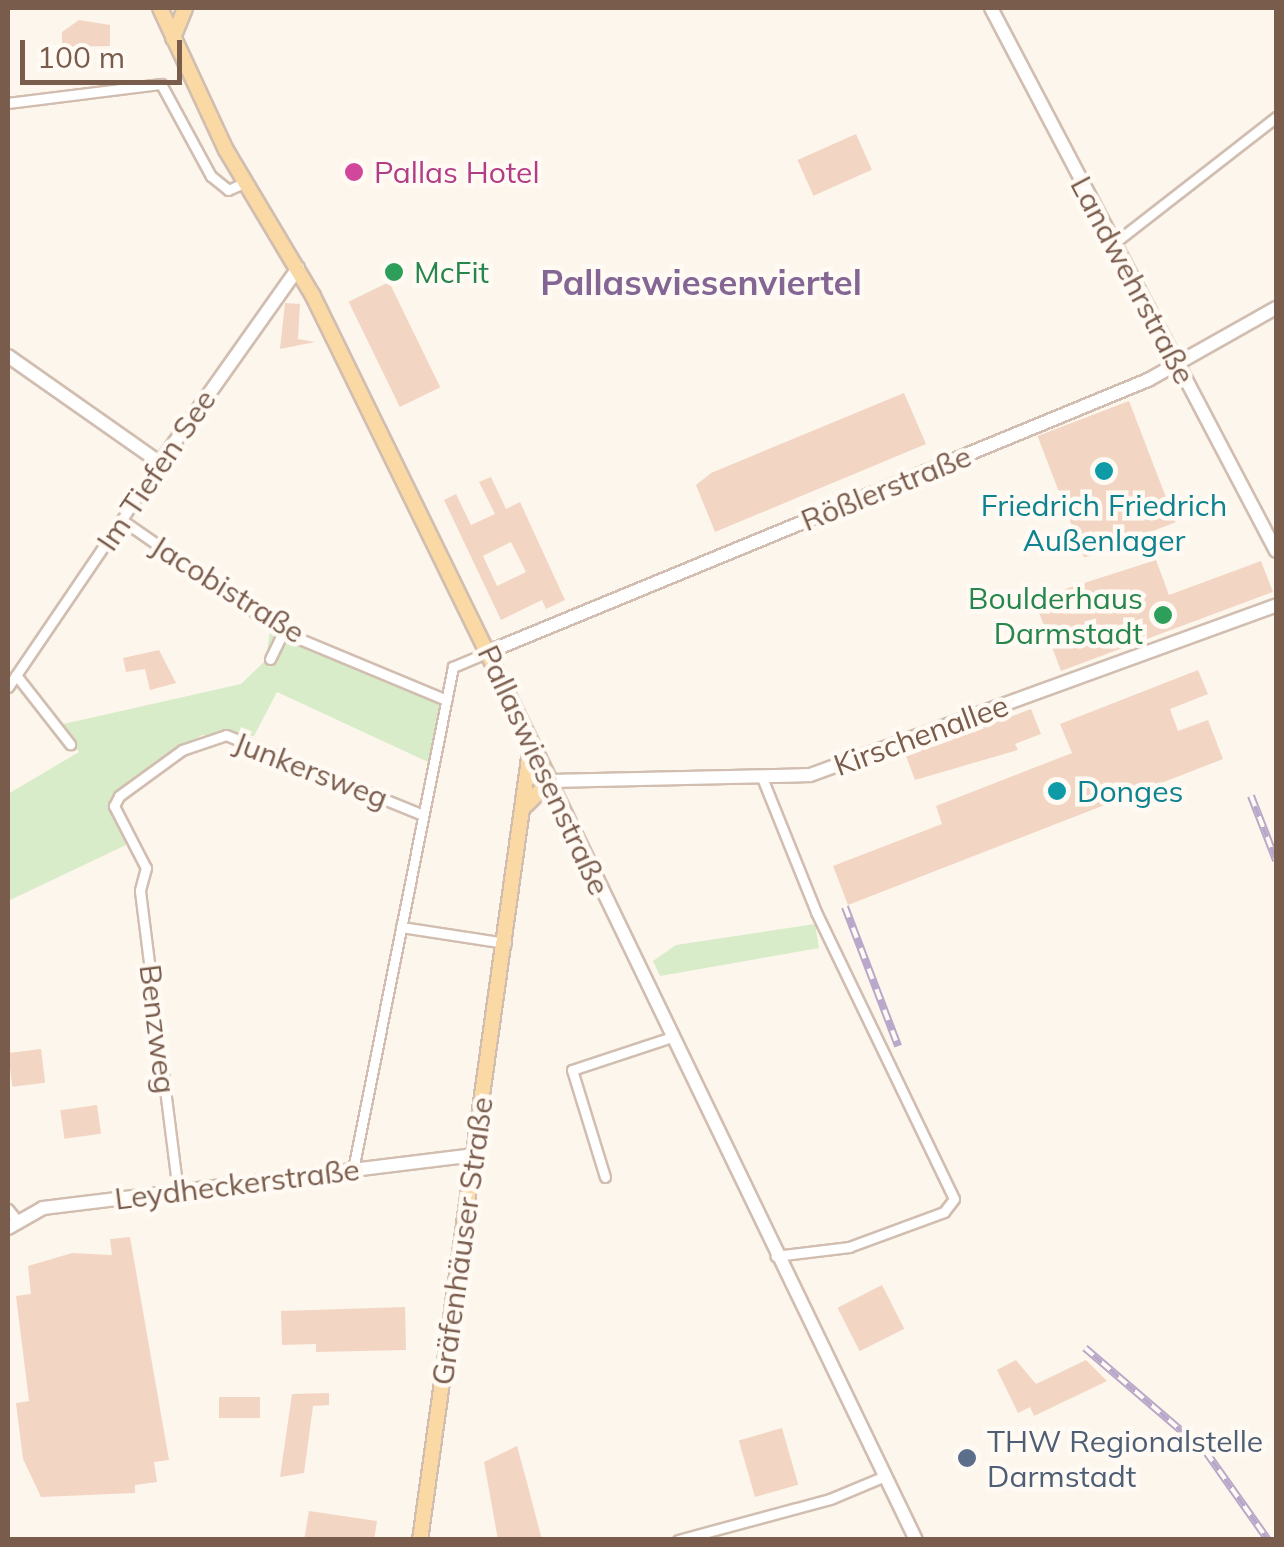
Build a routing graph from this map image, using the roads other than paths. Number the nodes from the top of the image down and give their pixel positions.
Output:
1 (160, 8) edge
2 (185, 8) edge
3 (991, 8) edge
4 (174, 38) junction
5 (8, 103) edge
6 (1276, 117) edge
7 (244, 183) junction
8 (1112, 245) junction
9 (298, 268) junction
10 (1276, 308) edge
11 (8, 356) edge
12 (1177, 364) junction
13 (160, 464) junction
14 (122, 520) junction
15 (1276, 551) edge
16 (1276, 605) edge
17 (284, 632) junction
18 (488, 652) junction
19 (270, 660) dead end
20 (16, 674) junction
21 (8, 688) edge
22 (446, 700) junction
23 (530, 738) junction
24 (70, 744) dead end
25 (550, 780) junction
26 (763, 780) junction
27 (526, 805) junction
28 (421, 814) junction
29 (146, 868) joint
30 (401, 927) junction
31 (506, 942) junction
32 (669, 1038) junction
33 (473, 1155) junction
34 (353, 1170) junction
35 (606, 1177) dead end
36 (178, 1192) junction
37 (10, 1219) edge
38 (776, 1256) junction
39 (885, 1476) junction
40 (420, 1540) edge
41 (678, 1540) edge
42 (916, 1540) edge

1 - 4 main road, Pallaswiesenstraße
2 - 4 main road
3 - 8 street, Landwehrstraße
4 - 7 main road, Pallaswiesenstraße
5 - 7 street
6 - 8 street
7 - 9 main road, Pallaswiesenstraße
8 - 12 street, Landwehrstraße
9 - 13 street, Im Tiefen See
9 - 18 main road, Pallaswiesenstraße
10 - 12 street, Rößlerstraße
11 - 13 street
12 - 15 street, Landwehrstraße
12 - 18 street, Rößlerstraße
13 - 14 street, Im Tiefen See
14 - 17 street, Jacobistraße
14 - 20 street, Im Tiefen See
16 - 26 street, Kirschenallee
17 - 19 street
17 - 22 street, Jacobistraße
18 - 22 street
18 - 23 main road, Pallaswiesenstraße
20 - 21 street, Im Tiefen See
20 - 24 street
22 - 28 street
23 - 25 main road, Pallaswiesenstraße
23 - 27 main road, Gräfenhäuser Straße
25 - 26 street, Kirschenallee
25 - 27 main road
25 - 32 street, Pallaswiesenstraße
26 - 38 street
27 - 31 main road, Gräfenhäuser Straße
28 - 29 street, Junkersweg
28 - 30 street
29 - 36 street, Benzweg
30 - 31 street
30 - 34 street
31 - 33 main road, Gräfenhäuser Straße
32 - 35 street
32 - 38 street, Pallaswiesenstraße
33 - 34 street, Leydheckerstraße
33 - 40 main road, Gräfenhäuser Straße
34 - 36 street, Leydheckerstraße
36 - 37 street, Leydheckerstraße
38 - 39 street, Pallaswiesenstraße
39 - 41 street
39 - 42 street, Pallaswiesenstraße

